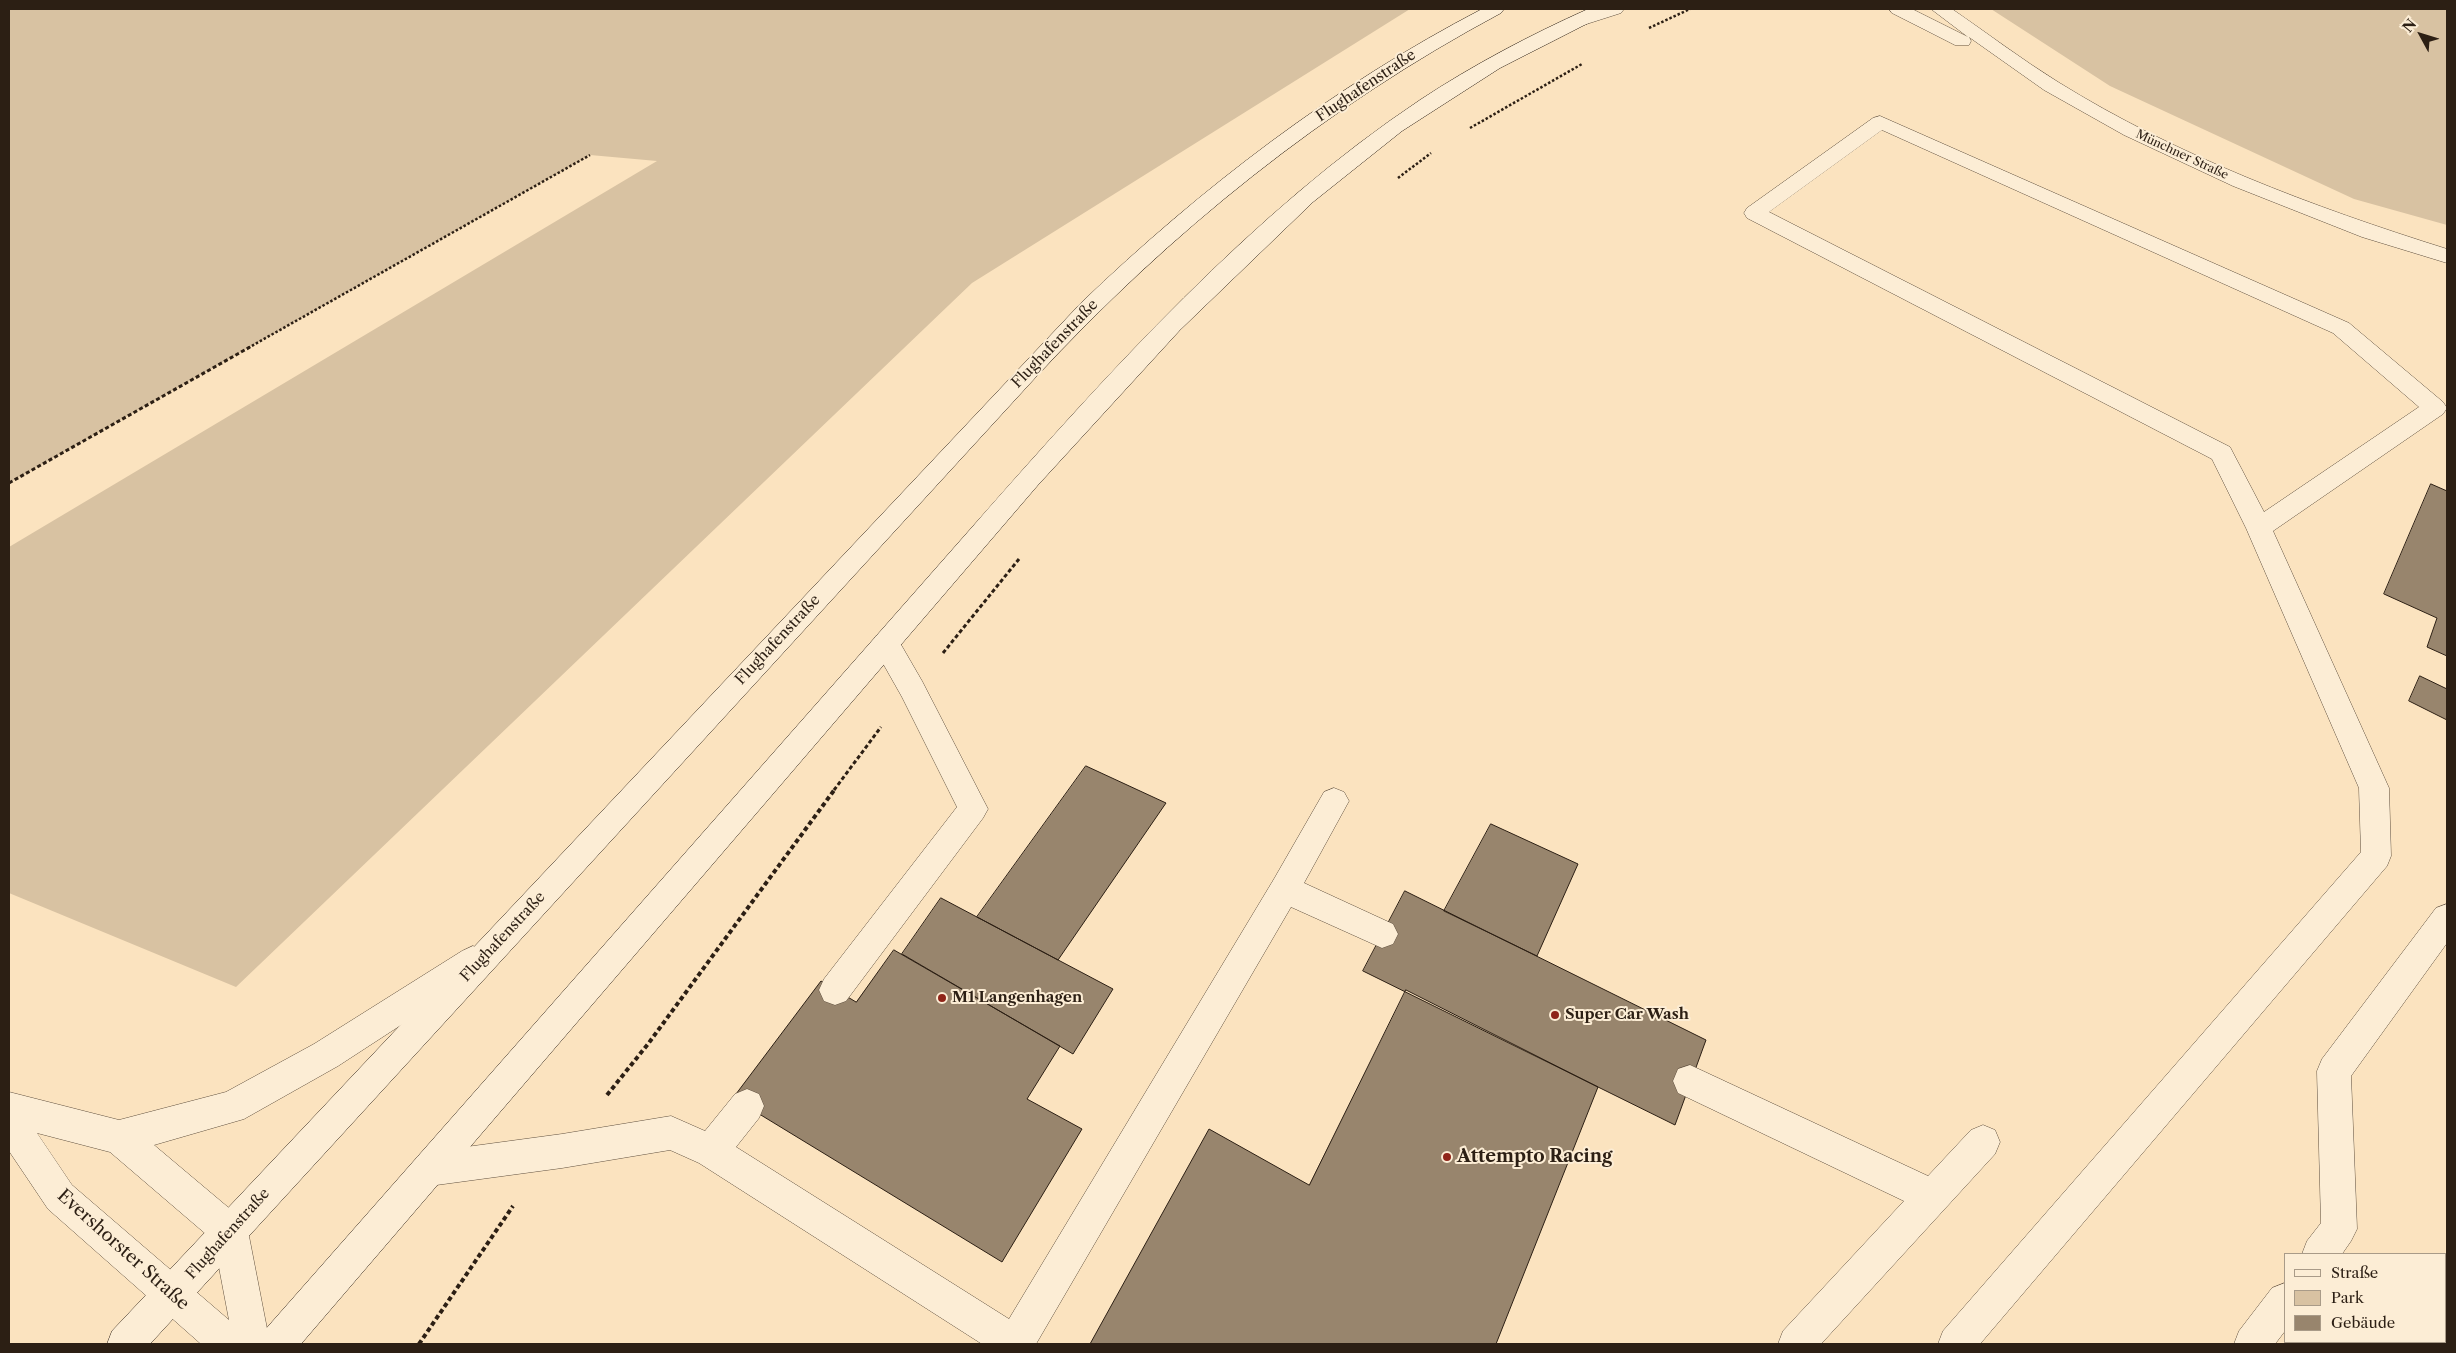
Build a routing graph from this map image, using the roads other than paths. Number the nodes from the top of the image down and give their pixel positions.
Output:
1 (1495, 9) edge
2 (1602, 9) edge
3 (1615, 9) edge
4 (1898, 9) edge
5 (1940, 9) edge
6 (1561, 27) junction
7 (2050, 86) junction
8 (2447, 256) edge
9 (2441, 411) edge
10 (2259, 528) junction
11 (886, 644) junction
12 (1334, 801) dead end
13 (1285, 889) junction
14 (2447, 918) edge
15 (1382, 934) dead end
16 (494, 948) junction
17 (835, 990) dead end
18 (1690, 1081) dead end
19 (746, 1106) dead end
20 (9, 1109) edge
21 (9, 1121) edge
22 (119, 1137) junction
23 (1983, 1142) dead end
24 (711, 1151) junction
25 (430, 1168) junction
26 (1932, 1196) junction
27 (230, 1231) junction
28 (2321, 1253) edge
29 (172, 1295) junction
30 (2284, 1302) edge
31 (125, 1344) edge
32 (229, 1344) edge
33 (252, 1344) edge
34 (277, 1344) edge
35 (1015, 1344) edge
36 (1796, 1344) edge
37 (1956, 1344) edge
38 (2252, 1344) edge

1 - 16 main road, Flughafenstraße
2 - 6 main road
3 - 6 main road
4 - 7 main road
5 - 7 main road, Münchner Straße
6 - 11 main road
7 - 8 main road, Münchner Straße
9 - 10 main road
9 - 10 main road
10 - 37 main road
11 - 17 main road
11 - 25 main road
12 - 13 main road
13 - 15 main road
13 - 35 main road
14 - 28 main road
16 - 22 main road
16 - 27 main road, Flughafenstraße
18 - 26 main road
19 - 24 main road
20 - 22 main road
21 - 29 main road, Evershorster Straße
22 - 27 main road
23 - 26 main road
24 - 25 main road
24 - 35 main road
25 - 34 main road
26 - 36 main road
27 - 29 main road, Flughafenstraße
27 - 33 main road
29 - 31 main road, Flughafenstraße
29 - 32 main road, Evershorster Straße
30 - 38 main road

